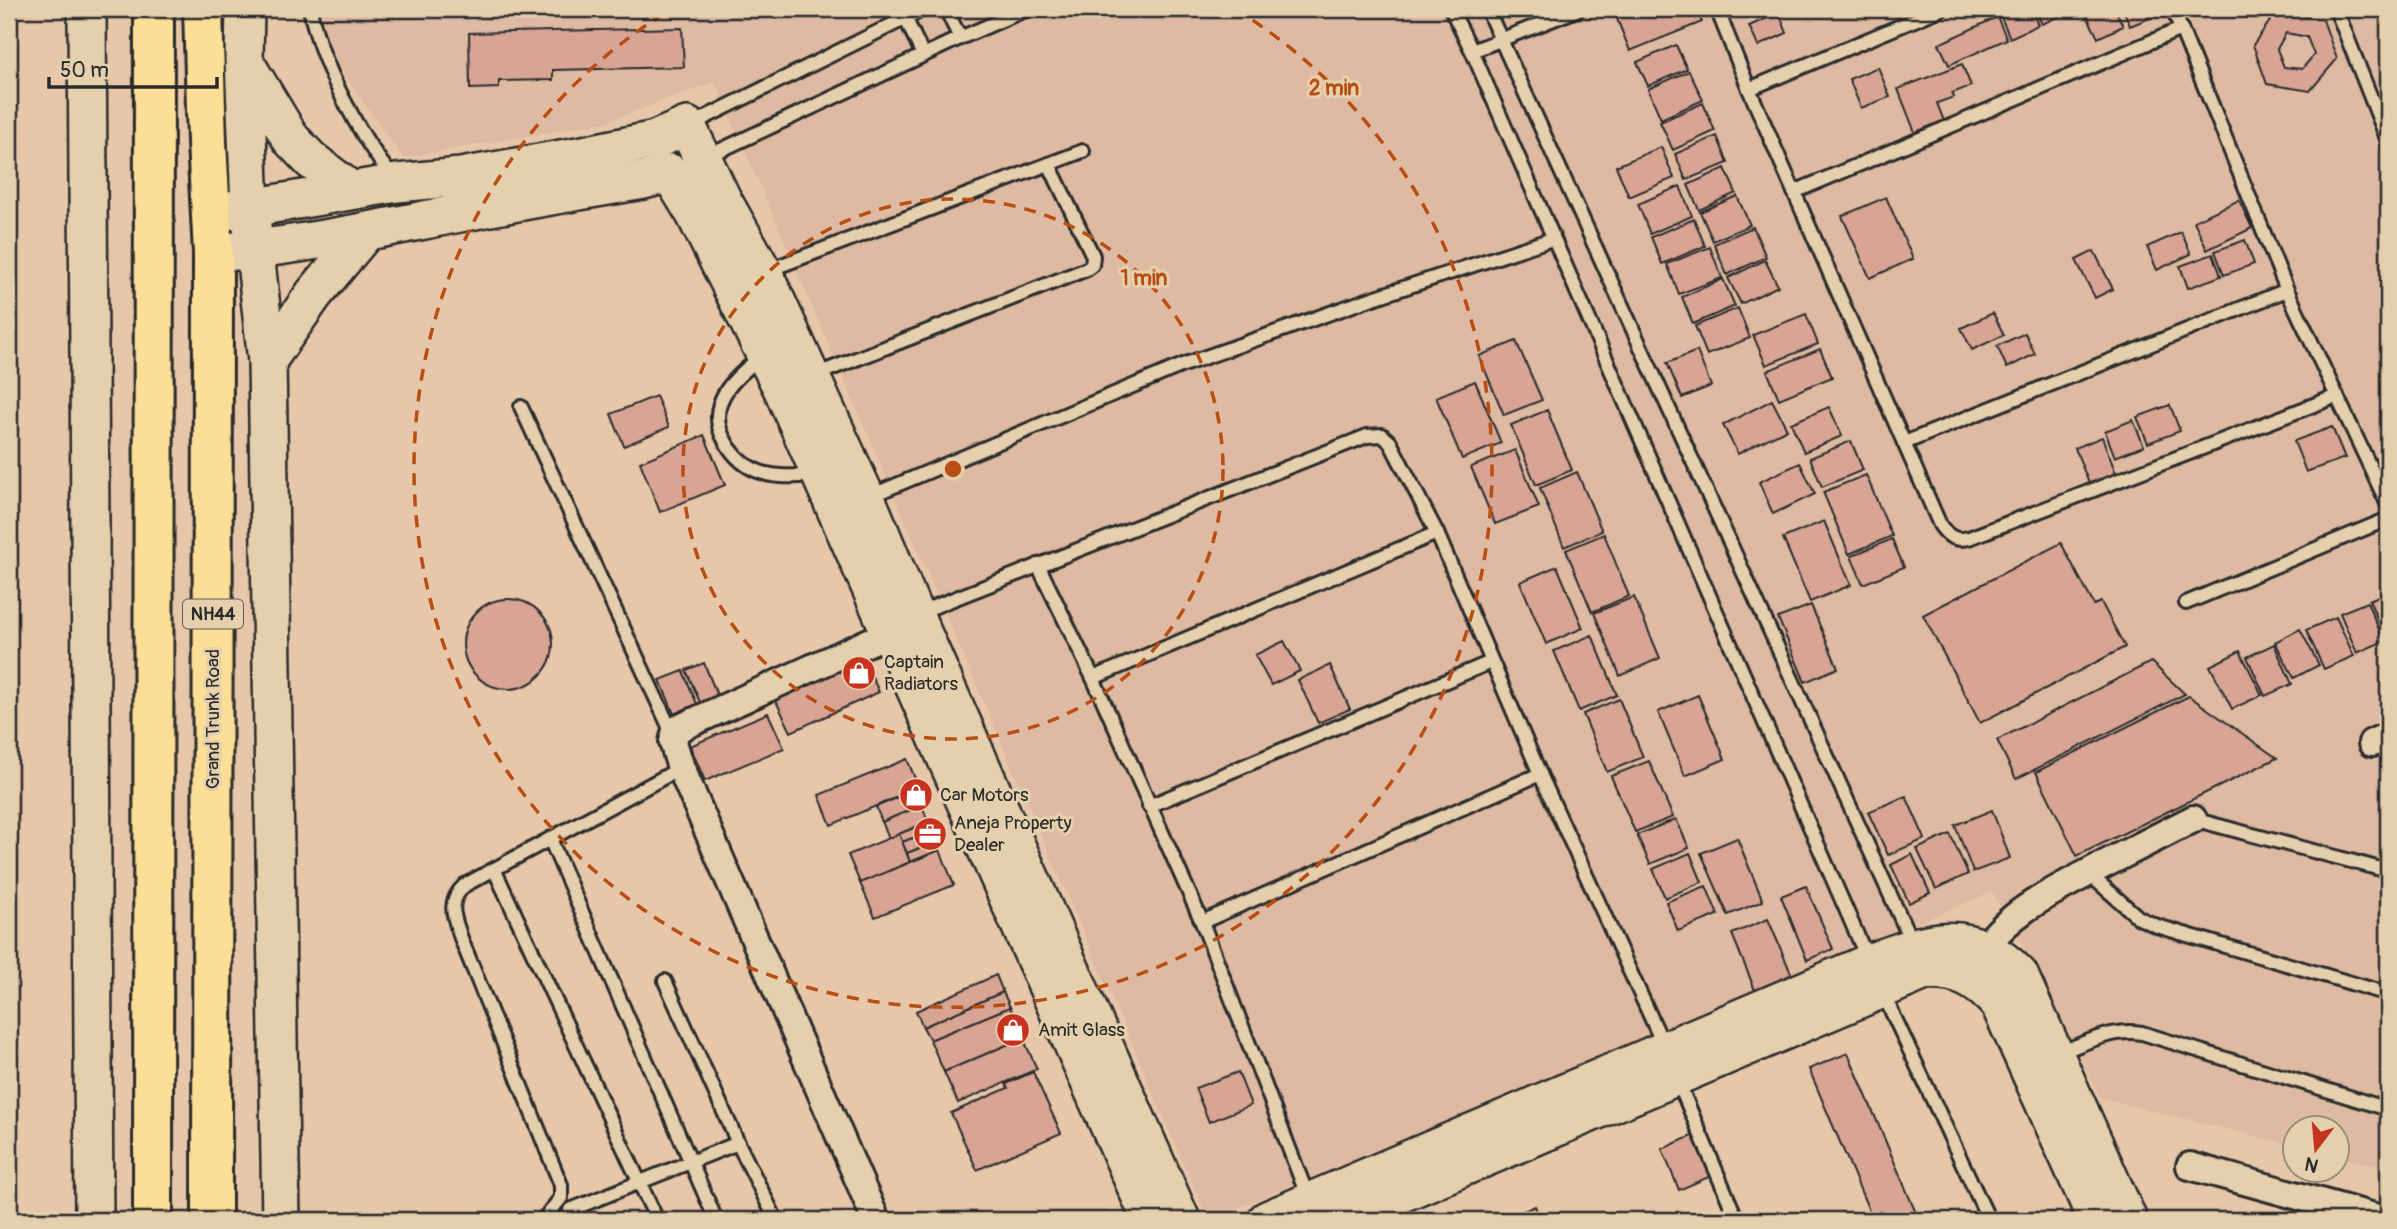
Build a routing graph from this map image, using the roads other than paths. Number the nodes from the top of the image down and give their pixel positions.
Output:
1 (87, 9) edge
2 (154, 9) edge
3 (203, 9) edge
4 (245, 9) edge
5 (310, 9) edge
6 (924, 9) edge
7 (946, 9) edge
8 (1027, 9) edge
9 (1451, 9) edge
10 (1487, 9) edge
11 (1579, 9) edge
12 (1717, 9) edge
13 (1941, 9) edge
14 (2173, 9) edge
15 (2336, 9) edge
16 (903, 13) edge
17 (2181, 29) junction
18 (960, 38) junction
19 (1500, 40) junction
20 (1472, 51) junction
21 (923, 55) junction
22 (244, 59) junction
23 (1749, 89) junction
24 (671, 133) junction
25 (2388, 141) edge
26 (1083, 151) dead end
27 (1049, 164) junction
28 (686, 166) junction
29 (397, 184) junction
30 (349, 190) junction
31 (1794, 192) junction
32 (250, 208) junction
33 (212, 212) junction
34 (365, 233) junction
35 (1552, 239) junction
36 (255, 250) junction
37 (213, 253) junction
38 (763, 272) junction
39 (2287, 290) junction
40 (765, 354) junction
41 (267, 361) junction
42 (796, 384) junction
43 (2337, 396) junction
44 (521, 407) dead end
45 (1904, 443) junction
46 (821, 474) junction
47 (851, 504) junction
48 (2388, 505) edge
49 (2388, 519) edge
50 (1437, 533) junction
51 (1038, 565) junction
52 (2186, 603) dead end
53 (903, 623) junction
54 (1491, 662) junction
55 (1093, 678) junction
56 (673, 736) junction
57 (681, 768) junction
58 (1540, 774) junction
59 (1149, 806) junction
60 (2193, 819) joint
61 (550, 839) junction
62 (495, 871) junction
63 (2388, 871) edge
64 (2088, 873) junction
65 (1202, 922) junction
66 (1919, 959) junction
67 (1976, 963) junction
68 (1875, 977) junction
69 (665, 981) dead end
70 (2388, 994) edge
71 (2053, 1055) junction
72 (1671, 1063) junction
73 (2388, 1109) edge
74 (738, 1143) junction
75 (691, 1161) junction
76 (2190, 1166) dead end
77 (639, 1181) junction
78 (562, 1192) junction
79 (1324, 1212) edge
80 (573, 1215) edge
81 (94, 1220) edge
82 (153, 1220) edge
83 (212, 1220) edge
84 (281, 1220) edge
85 (543, 1220) edge
86 (657, 1220) edge
87 (716, 1220) edge
88 (776, 1220) edge
89 (876, 1220) edge
90 (1151, 1220) edge
91 (1181, 1220) edge
92 (1267, 1220) edge
93 (1737, 1220) edge
94 (1989, 1220) edge
95 (2097, 1220) edge
96 (2127, 1220) edge
97 (2385, 1220) edge

1 - 81 main road
2 - 82 highway
3 - 33 highway, Grand Trunk Road / NH44
4 - 22 main road
5 - 29 lane
6 - 16 lane
7 - 18 lane
8 - 18 lane
9 - 20 lane
10 - 19 lane
11 - 19 lane
12 - 23 lane
13 - 23 lane
14 - 17 lane
15 - 25 lane
16 - 21 lane
16 - 24 lane
17 - 31 lane
17 - 39 lane
18 - 21 lane
19 - 20 lane
19 - 66 lane
20 - 35 lane
21 - 28 lane
22 - 30 main road
22 - 32 main road
23 - 31 lane
24 - 28 main road
24 - 29 main road
26 - 27 lane
27 - 38 lane
27 - 42 lane
28 - 34 main road
28 - 38 main road
28 - 40 main road
29 - 30 main road
30 - 32 main road
31 - 45 lane
32 - 33 main road
32 - 36 main road
33 - 37 highway, Grand Trunk Road / NH44
34 - 36 main road
34 - 41 main road
35 - 47 lane
35 - 68 lane
36 - 37 main road
36 - 41 main road
37 - 83 highway, Grand Trunk Road / NH44
38 - 42 main road
39 - 43 lane
39 - 45 lane
40 - 42 main road
40 - 46 lane
41 - 84 main road
42 - 46 main road
42 - 47 main road
43 - 45 lane
43 - 48 lane
44 - 56 lane
46 - 47 main road
47 - 53 main road
49 - 52 lane
50 - 51 lane
50 - 54 lane
50 - 55 lane
51 - 53 lane
51 - 55 lane
53 - 56 street
53 - 90 main road
53 - 91 main road
54 - 58 lane
54 - 59 lane
55 - 59 lane
56 - 57 street
57 - 61 lane
57 - 89 street
58 - 65 lane
58 - 72 lane
59 - 65 lane
60 - 63 lane
60 - 64 street
61 - 62 lane
61 - 75 lane
62 - 77 lane
62 - 78 lane
64 - 67 street
64 - 70 lane
65 - 79 lane
66 - 67 main road
66 - 68 main road
67 - 71 main road
67 - 95 main road
68 - 72 main road
68 - 94 lane
69 - 74 lane
71 - 73 lane
71 - 96 main road
72 - 79 main road
72 - 93 lane
74 - 75 lane
74 - 88 lane
75 - 77 lane
75 - 87 lane
76 - 97 street
77 - 80 lane
77 - 86 lane
78 - 80 lane
78 - 85 lane
79 - 92 main road

